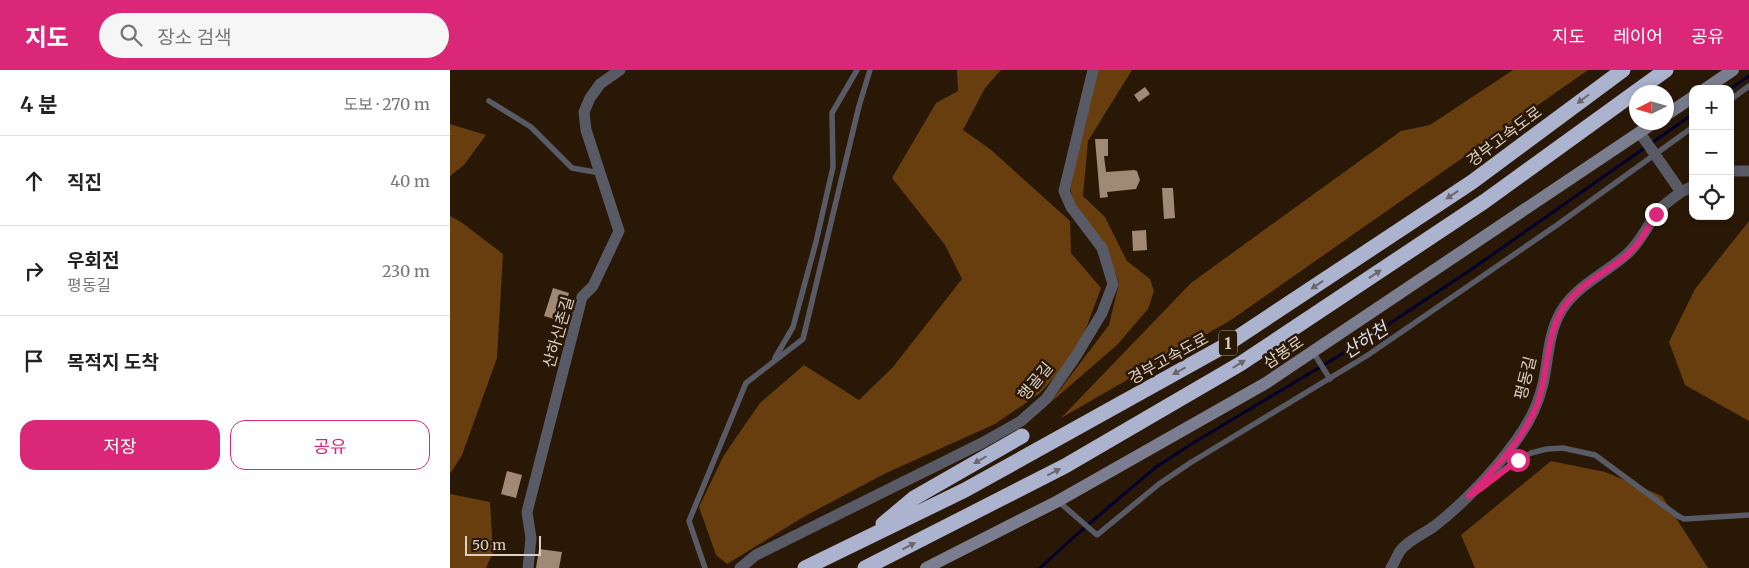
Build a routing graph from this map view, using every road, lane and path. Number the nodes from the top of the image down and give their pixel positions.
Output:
1 (620, 70) edge
2 (857, 70) edge
3 (870, 70) edge
4 (1093, 70) edge
5 (1623, 70) edge
6 (1666, 70) edge
7 (1733, 70) edge
8 (1711, 85) edge
9 (1749, 86) edge
10 (1734, 97) edge
11 (1689, 100) edge
12 (489, 101) dead end
13 (1674, 110) edge
14 (1644, 130) edge
15 (1689, 130) edge
16 (1640, 133) junction
17 (1654, 153) junction
18 (1734, 171) edge
19 (1749, 171) edge
20 (600, 173) junction
21 (1689, 188) edge
22 (1681, 192) junction
23 (1316, 356) junction
24 (773, 362) junction
25 (1330, 378) junction
26 (1022, 436) dead end
27 (1469, 496) junction
28 (1058, 501) junction
29 (1749, 515) edge
30 (864, 540) junction
31 (528, 568) edge
32 (705, 568) edge
33 (740, 568) edge
34 (805, 568) edge
35 (866, 568) edge
36 (926, 568) edge
37 (1391, 568) edge

1 - 20 street, 산하신촌길
2 - 24 lane
3 - 24 lane
4 - 33 street, 행골길
5 -> 30 highway, 경부고속도로 / 1
35 -> 6 highway, 1
7 - 8 main road
9 - 10 lane
11 - 13 main road
12 - 20 lane
14 - 16 main road, 삼봉로
15 - 17 lane
16 - 17 street
16 - 23 main road, 삼봉로
17 - 22 street
17 - 25 lane
18 - 19 street
20 - 31 street, 산하신촌길
21 - 22 street
22 - 27 street, 평동길
23 - 25 lane
23 - 28 main road, 삼봉로
24 - 32 lane
25 - 28 lane
26 -> 30 highway
27 - 29 lane
27 - 37 street, 평동길
28 - 36 main road, 삼봉로
30 - 34 highway, 경부고속도로 / 1

